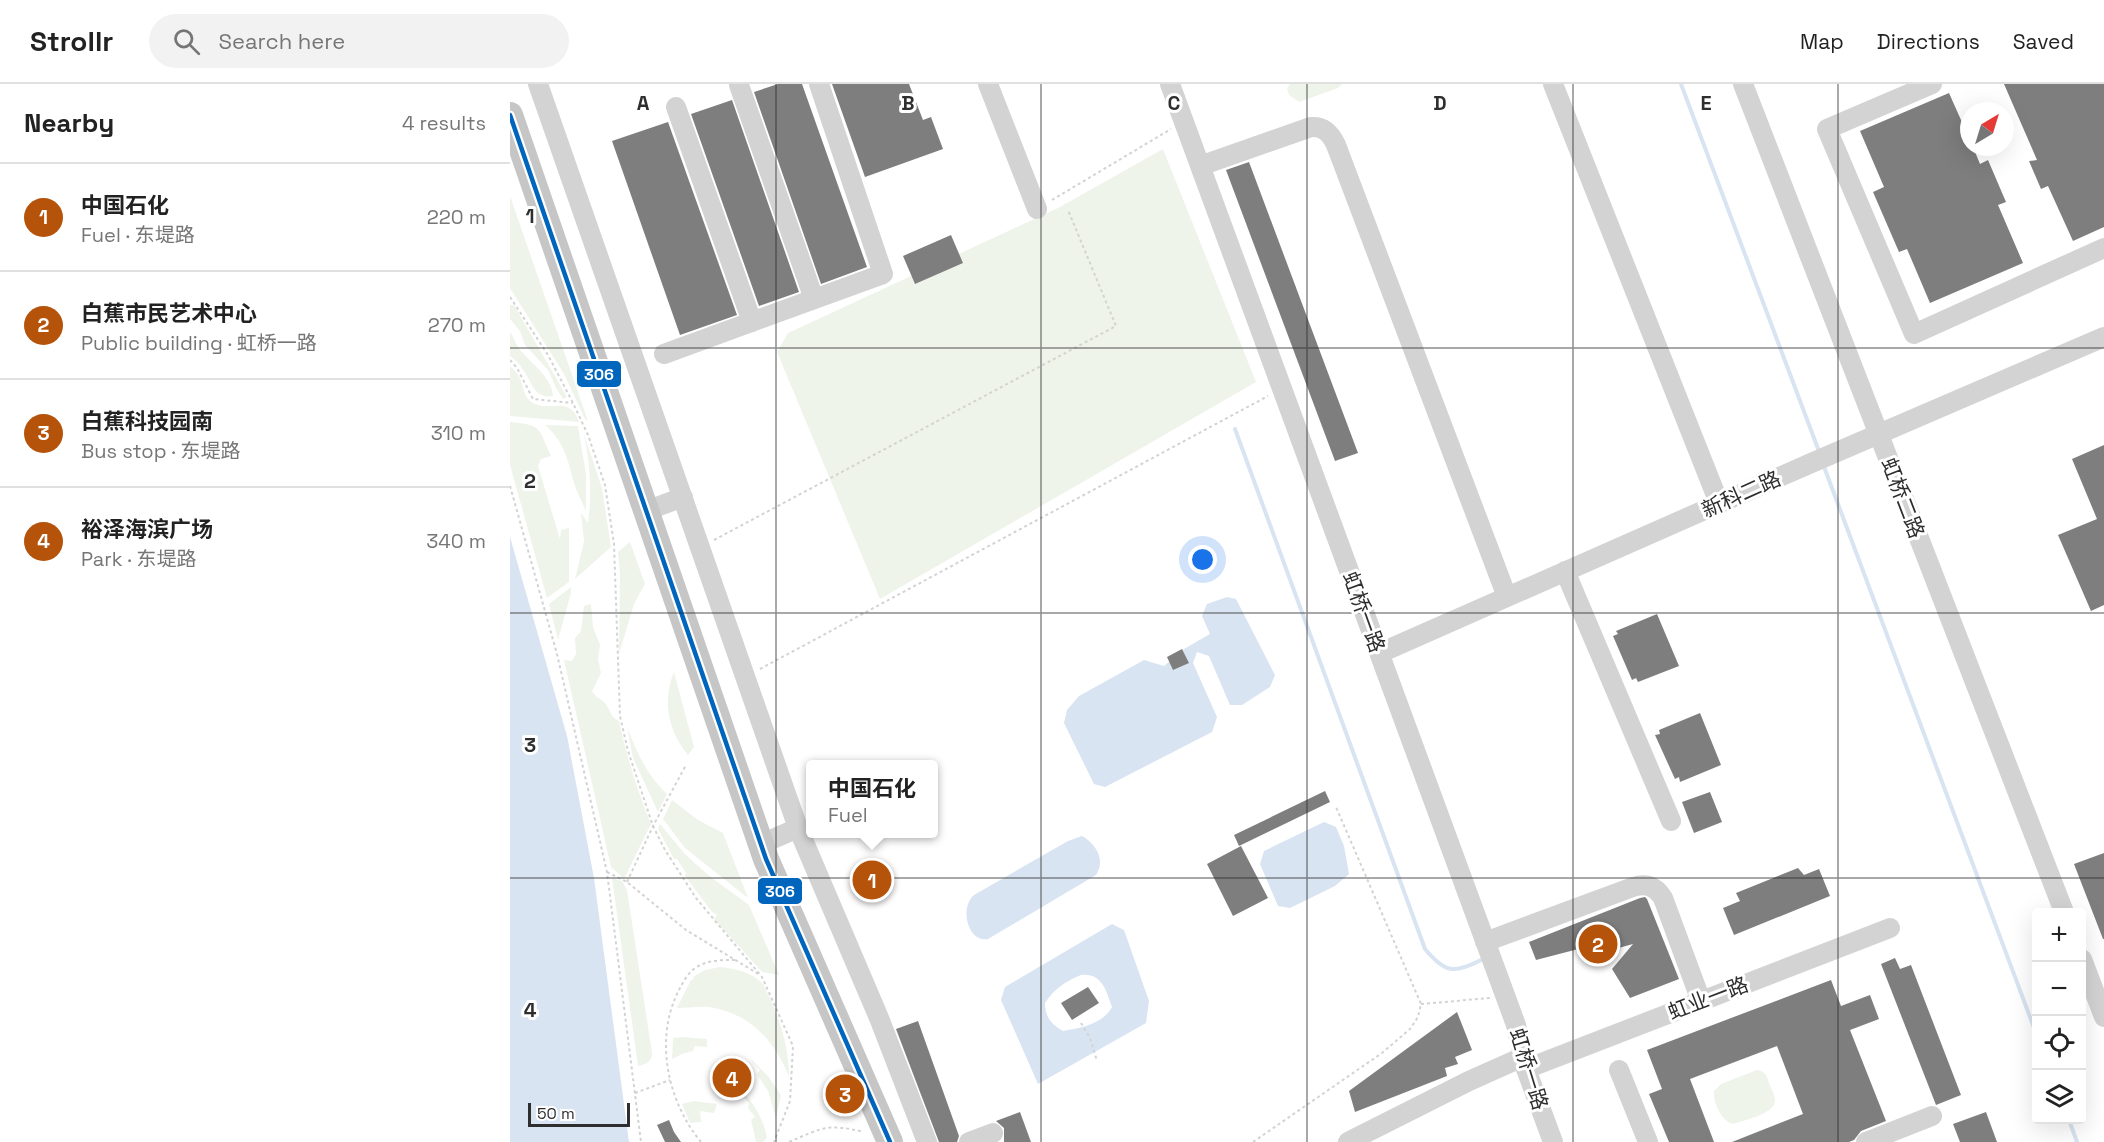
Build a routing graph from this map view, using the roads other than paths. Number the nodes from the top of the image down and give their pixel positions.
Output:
1 (538, 84) edge
2 (819, 84) edge
3 (988, 84) edge
4 (1170, 84) edge
5 (1553, 84) edge
6 (1743, 84) edge
7 (1932, 84) edge
8 (739, 85) edge
9 (676, 107) dead end
10 (510, 115) edge
11 (1200, 166) junction
12 (1036, 209) road end
13 (2104, 249) edge
14 (814, 299) junction
15 (752, 322) junction
16 (2104, 337) edge
17 (664, 354) dead end
18 (1879, 434) junction
19 (683, 497) junction
20 (1719, 503) junction
21 (646, 511) junction
22 (1565, 571) junction
23 (1507, 597) junction
24 (1380, 653) junction
25 (1671, 821) dead end
26 (798, 828) junction
27 (760, 844) junction
28 (2062, 908) edge
29 (1890, 928) dead end
30 (1485, 942) junction
31 (2083, 962) edge
32 (1701, 1001) junction
33 (2104, 1017) edge
34 (1525, 1063) junction
35 (1619, 1070) dead end
36 (1932, 1116) dead end
37 (993, 1132) dead end
38 (880, 1138) edge
39 (1644, 1141) edge
40 (927, 1142) edge
41 (969, 1142) edge
42 (1348, 1142) edge
43 (1553, 1142) edge
44 (1866, 1142) edge

1 - 19 street
2 - 14 street
3 - 12 street
4 - 11 street, 虹桥一路
5 - 20 street
6 - 18 street, 虹桥二路
7 - 13 street
8 - 14 street
9 - 15 street
10 - 21 main road
11 - 23 street
11 - 24 street, 虹桥一路
14 - 15 street
15 - 17 street
16 - 18 street, 新科二路
18 - 20 street, 新科二路
18 - 28 street, 虹桥二路
19 - 21 street
19 - 26 street
20 - 22 street, 新科二路
21 - 27 main road
22 - 23 street, 新科二路
22 - 25 street
23 - 24 street, 新科二路
24 - 30 street, 虹桥一路
26 - 27 street
26 - 40 street
27 - 38 main road
29 - 32 street, 虹业一路
30 - 32 street
30 - 34 street, 虹桥一路
31 - 33 street
32 - 34 street, 虹业一路
34 - 42 street, 虹业一路
34 - 43 street, 虹桥一路
35 - 39 street
36 - 44 street
37 - 41 street

